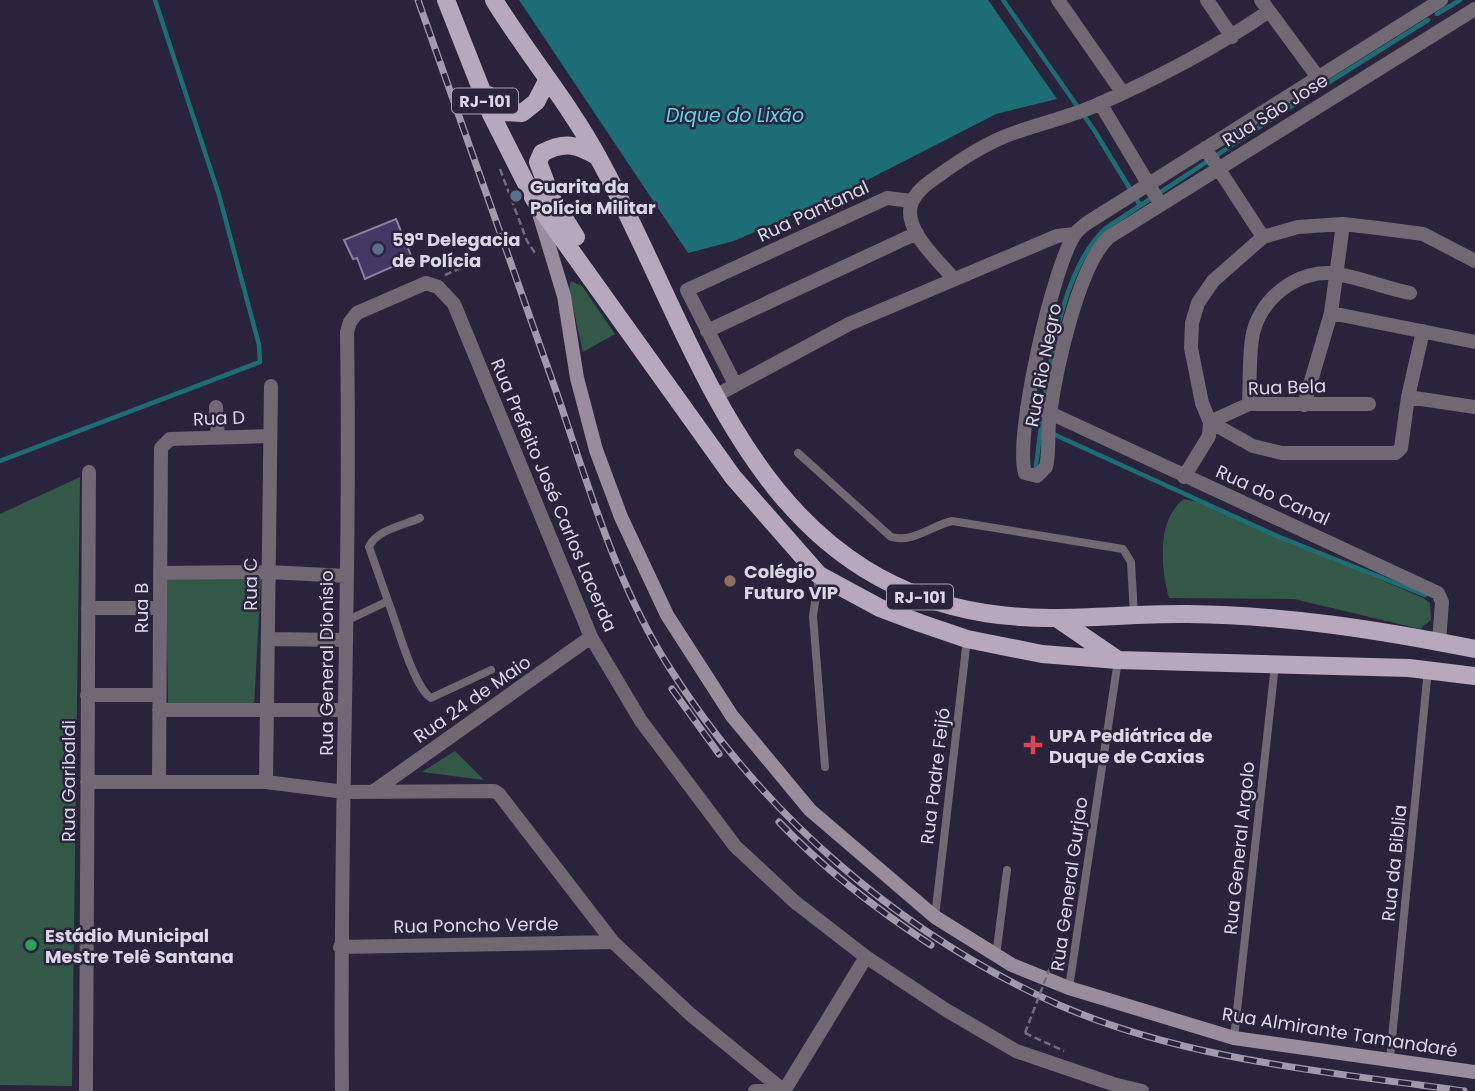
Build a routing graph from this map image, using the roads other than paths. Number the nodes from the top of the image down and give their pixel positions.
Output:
1 (446, 0) edge
2 (494, 0) edge
3 (1058, 0) edge
4 (1207, 0) edge
5 (1441, 0) edge
6 (1265, 6) edge
7 (1475, 9) edge
8 (1233, 37) junction
9 (468, 58) junction
10 (1317, 76) junction
11 (548, 79) junction
12 (1122, 92) junction
13 (1097, 104) junction
14 (1206, 149) junction
15 (599, 158) junction
16 (1218, 166) junction
17 (1153, 193) junction
18 (534, 199) junction
19 (912, 201) junction
20 (1124, 212) junction
21 (1343, 224) junction
22 (917, 233) junction
23 (1075, 234) junction
24 (1263, 237) junction
25 (1098, 247) joint
26 (1475, 261) edge
27 (1337, 274) junction
28 (953, 278) junction
29 (426, 283) joint
30 (1410, 293) dead end
31 (1331, 313) junction
32 (618, 317) junction
33 (707, 331) junction
34 (1423, 331) junction
35 (1475, 342) edge
36 (735, 384) junction
37 (271, 386) dead end
38 (715, 396) junction
39 (1408, 397) junction
40 (1249, 404) junction
41 (1369, 404) dead end
42 (1304, 405) junction
43 (216, 407) dead end
44 (1475, 407) edge
45 (1042, 417) junction
46 (1210, 422) junction
47 (269, 436) junction
48 (218, 437) junction
49 (170, 439) joint
50 (798, 453) dead end
51 (89, 472) dead end
52 (1184, 477) junction
53 (420, 518) dead end
54 (269, 572) junction
55 (160, 573) junction
56 (819, 575) junction
57 (346, 576) junction
58 (388, 601) junction
59 (88, 608) junction
60 (160, 608) junction
61 (1134, 615) junction
62 (1058, 619) junction
63 (346, 621) junction
64 (591, 637) junction
65 (268, 639) junction
66 (967, 639) junction
67 (346, 640) junction
68 (1439, 642) junction
69 (1475, 649) edge
70 (1118, 660) junction
71 (1275, 662) junction
72 (1428, 669) junction
73 (491, 670) dead end
74 (1475, 676) edge
75 (87, 695) junction
76 (159, 702) junction
77 (268, 710) junction
78 (345, 710) junction
79 (825, 767) dead end
80 (159, 780) junction
81 (87, 782) junction
82 (266, 782) junction
83 (374, 791) junction
84 (345, 792) junction
85 (1007, 870) dead end
86 (934, 917) junction
87 (613, 942) junction
88 (340, 947) junction
89 (996, 956) junction
90 (866, 957) junction
91 (1069, 988) junction
92 (1234, 1038) junction
93 (1390, 1059) junction
94 (1475, 1072) edge
95 (86, 1091) edge
96 (342, 1091) edge
97 (755, 1091) edge
98 (784, 1091) edge
99 (1142, 1091) edge

1 - 9 main road, RJ-101
2 - 11 main road, RJ-101
3 - 12 street
4 - 8 street
5 - 10 street, Rua Sāo Jose
6 - 8 street
6 - 10 street
7 - 16 street, Rua Sāo Jose
8 - 12 street
9 - 11 main road
9 - 18 main road, RJ-101
10 - 14 street, Rua Sāo Jose
11 - 15 main road, RJ-101
12 - 13 street
13 - 17 street
13 - 19 street
14 - 16 street
14 - 17 street, Rua Sāo Jose
15 - 32 main road
15 - 38 main road, RJ-101
16 - 17 street, Rua Sāo Jose
16 - 24 street
17 - 20 street, Rua Sāo Jose
17 - 20 street, Rua Sāo Jose
18 - 32 main road, RJ-101
18 - 86 main road, Rua Almirante Tamandaré
19 - 22 street
19 - 33 street, Rua Pantanal
20 - 23 street, Rua Sāo Jose
20 - 25 street, Rua Sāo Jose
21 - 24 street
21 - 26 street
21 - 27 street
22 - 28 street
22 - 33 street
23 - 28 street, Rua Sāo Jose
23 - 45 street
24 - 46 street
25 - 45 street, Rua Rio Negro
27 - 30 street
27 - 31 street
27 - 40 street
28 - 36 street, Rua Sāo Jose
29 - 57 street, Rua General Dionísio
29 - 64 street, Rua Prefeito José Carlos Lacerda
31 - 34 street
31 - 42 street
32 - 56 main road, RJ-101
33 - 36 street, Rua Pantanal
34 - 35 street
34 - 39 street
36 - 38 street, Rua Sāo Jose
37 - 47 street, Rua C
38 - 62 main road, RJ-101
39 - 44 street
39 - 46 street
40 - 42 street, Rua Bela
40 - 46 street, Rua Bela
41 - 42 street, Rua Bela
43 - 48 street
45 - 45 street, Rua Rio Negro
45 - 52 street, Rua do Canal
46 - 52 street
47 - 48 street, Rua D
47 - 54 street, Rua C
48 - 49 street, Rua D
49 - 55 street, Rua B
50 - 61 lane
51 - 59 street, Rua Garibaldi
52 - 68 street, Rua do Canal
53 - 58 lane
54 - 55 street
54 - 57 street
54 - 65 street, Rua C
55 - 60 street, Rua B
56 - 66 main road, RJ-101
56 - 79 lane
57 - 63 street, Rua General Dionísio
58 - 63 lane
58 - 73 lane
59 - 60 street
59 - 75 street, Rua Garibaldi
60 - 76 street, Rua B
61 - 62 main road, RJ-101
61 - 68 main road, RJ-101
62 - 70 main road
63 - 67 street, Rua General Dionísio
64 - 83 street, Rua 24 de Maio
64 - 90 street, Rua Prefeito José Carlos Lacerda
65 - 67 street
65 - 77 street, Rua C
66 - 70 main road, RJ-101
66 - 86 lane, Rua Padre Feijó
67 - 78 street, Rua General Dionísio
68 - 69 main road, RJ-101
70 - 71 main road, RJ-101
70 - 91 lane, Rua General Gurjao
71 - 72 main road, RJ-101
71 - 92 lane, Rua General Argolo
72 - 74 main road, RJ-101
72 - 93 lane, Rua da Biblia
75 - 76 street
75 - 81 street, Rua Garibaldi
76 - 77 street
76 - 80 street, Rua B
77 - 78 street
77 - 82 street, Rua C
78 - 84 street, Rua General Dionísio
80 - 81 street
80 - 82 street
81 - 95 street, Rua Garibaldi
82 - 84 street
83 - 84 street
83 - 87 street
84 - 88 street, Rua General Dionísio
85 - 89 lane
86 - 89 main road, Rua Almirante Tamandaré
87 - 88 street, Rua Poncho Verde
87 - 98 street
88 - 96 street, Rua General Dionísio
89 - 91 main road, Rua Almirante Tamandaré
90 - 98 street
90 - 99 street, Rua Prefeito José Carlos Lacerda
91 - 92 main road, Rua Almirante Tamandaré
92 - 93 main road, Rua Almirante Tamandaré
93 - 94 main road, Rua Almirante Tamandaré
97 - 98 street

